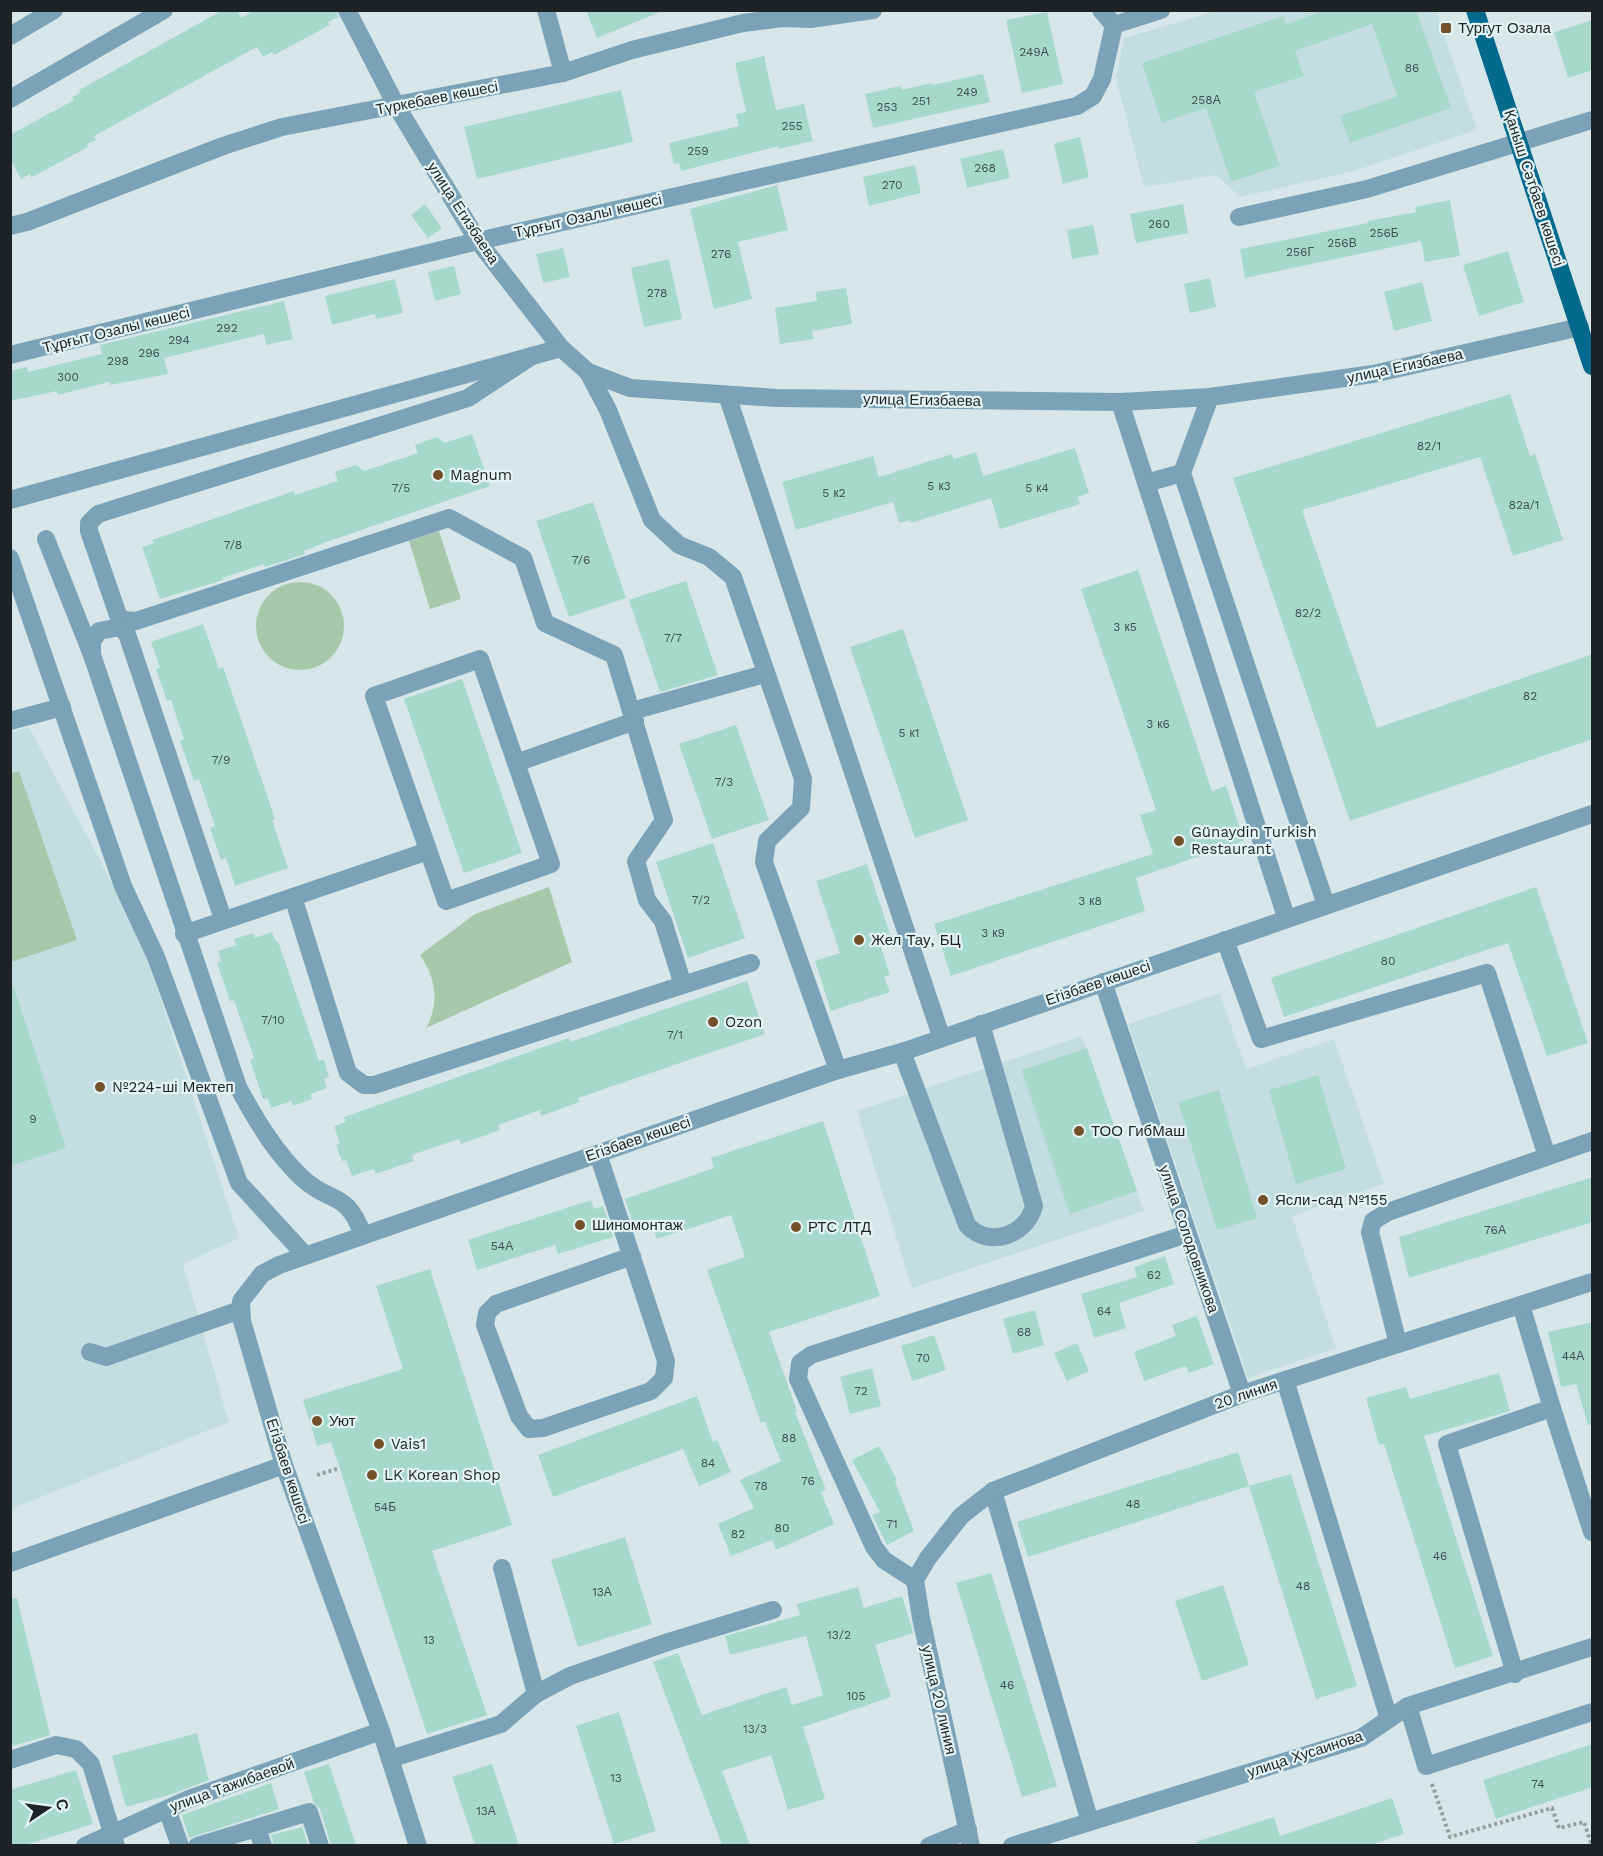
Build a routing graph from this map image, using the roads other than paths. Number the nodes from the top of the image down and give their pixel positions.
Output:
1 (54, 10) edge
2 (164, 10) edge
3 (347, 10) edge
4 (546, 10) edge
5 (873, 10) edge
6 (1101, 10) edge
7 (1161, 10) edge
8 (1475, 10) edge
9 (1113, 25) junction
10 (10, 36) edge
11 (563, 73) junction
12 (10, 99) edge
13 (397, 107) junction
14 (1593, 120) edge
15 (1519, 143) junction
16 (1239, 217) dead end
17 (10, 226) edge
18 (478, 241) junction
19 (1580, 327) junction
20 (561, 348) junction
21 (10, 355) edge
22 (532, 356) junction
23 (1593, 366) edge
24 (588, 372) junction
25 (727, 394) junction
26 (1210, 397) junction
27 (1120, 402) junction
28 (1182, 473) junction
29 (1146, 483) junction
30 (10, 500) edge
31 (46, 539) dead end
32 (10, 558) edge
33 (92, 655) junction
34 (765, 674) junction
35 (62, 707) junction
36 (634, 716) junction
37 (10, 721) edge
38 (516, 763) junction
39 (1593, 814) edge
40 (428, 851) junction
41 (292, 897) junction
42 (1326, 905) junction
43 (1286, 917) junction
44 (224, 919) junction
45 (184, 934) junction
46 (1225, 940) junction
47 (751, 963) dead end
48 (1103, 982) junction
49 (683, 985) junction
50 (981, 1024) junction
51 (941, 1036) junction
52 (902, 1052) junction
53 (838, 1070) junction
54 (1593, 1141) edge
55 (597, 1154) junction
56 (1547, 1156) junction
57 (1187, 1234) junction
58 (363, 1235) junction
59 (305, 1255) junction
60 (632, 1256) junction
61 (1593, 1282) edge
62 (1521, 1305) junction
63 (240, 1310) junction
64 (1398, 1344) junction
65 (90, 1352) dead end
66 (1285, 1380) junction
67 (1242, 1394) junction
68 (1552, 1408) junction
69 (284, 1465) junction
70 (993, 1491) junction
71 (1593, 1532) edge
72 (10, 1563) edge
73 (502, 1568) dead end
74 (915, 1580) junction
75 (773, 1610) dead end
76 (1593, 1647) edge
77 (1515, 1674) junction
78 (536, 1694) junction
79 (1408, 1706) junction
80 (1593, 1712) edge
81 (1389, 1719) junction
82 (381, 1731) junction
83 (390, 1759) junction
84 (10, 1760) edge
85 (167, 1809) junction
86 (1090, 1822) junction
87 (257, 1828) junction
88 (970, 1838) edge
89 (114, 1839) edge
90 (85, 1845) edge
91 (180, 1845) edge
92 (203, 1845) edge
93 (263, 1845) edge
94 (320, 1845) edge
95 (418, 1845) edge
96 (929, 1845) edge
97 (1012, 1845) edge

1 - 10 street
2 - 12 street
3 - 13 street, улица Егизбаева
4 - 11 street
5 - 11 street, Түркебаев көшесі
6 - 9 street
7 - 9 street
8 - 15 main road, Қаныш Сәтбаев көшесі
9 - 18 street, Тұрғыт Озалы көшесі
11 - 13 street, Түркебаев көшесі
13 - 17 street, Түркебаев көшесі
13 - 18 street, улица Егизбаева
14 - 15 street
15 - 16 street
15 - 19 main road, Қаныш Сәтбаев көшесі
18 - 20 street, улица Егизбаева
18 - 21 street, Тұрғыт Озалы көшесі
19 - 23 main road, Қаныш Сәтбаев көшесі
19 - 26 street, улица Егизбаева
20 - 22 street
20 - 24 street, улица Егизбаева
22 - 30 street
22 - 36 street
24 - 25 street, улица Егизбаева
24 - 34 street
25 - 27 street, улица Егизбаева
25 - 51 street
26 - 27 street, улица Егизбаева
26 - 28 street
27 - 29 street
28 - 29 street
28 - 42 street
29 - 43 street
31 - 33 street
32 - 35 street
33 - 44 street
33 - 45 street
34 - 36 street
34 - 53 street
35 - 37 street
35 - 59 street
36 - 38 street
36 - 49 street
38 - 40 street
38 - 40 street
39 - 42 street, Егізбаев көшесі
40 - 41 street
41 - 44 street
41 - 49 street
42 - 43 street, Егізбаев көшесі
43 - 46 street, Егізбаев көшесі
44 - 45 street
45 - 58 street
46 - 48 street, Егізбаев көшесі
46 - 56 street
47 - 49 street
48 - 50 street, Егізбаев көшесі
48 - 57 street, улица Солодовникова
50 - 51 street, Егізбаев көшесі
50 - 52 street
51 - 52 street, Егізбаев көшесі
52 - 53 street, Егізбаев көшесі
53 - 55 street, Егізбаев көшесі
54 - 56 street
55 - 58 street, Егізбаев көшесі
55 - 60 street
56 - 64 street
57 - 67 street, улица Солодовникова
57 - 74 street
58 - 59 street, Егізбаев көшесі
59 - 63 street, Егізбаев көшесі
60 - 60 street
61 - 62 street, 20 линия
62 - 64 street, 20 линия
62 - 68 street
63 - 65 street
63 - 69 street, Егізбаев көшесі
64 - 66 street, 20 линия
66 - 67 street, 20 линия
66 - 81 street
67 - 70 street, 20 линия
68 - 71 street
68 - 77 street
69 - 72 street
69 - 82 street, Егізбаев көшесі
70 - 74 street, 20 линия
70 - 86 street
73 - 78 street
74 - 88 street, улица 20 линия
75 - 78 street
76 - 77 street, улица Хусаинова
77 - 79 street, улица Хусаинова
78 - 83 street
79 - 80 street
79 - 81 street, улица Хусаинова
81 - 86 street, улица Хусаинова
82 - 83 street, Егізбаев көшесі
82 - 85 street, улица Тажибаевой
83 - 95 street, Егізбаев көшесі
84 - 89 street
85 - 89 street, улица Тажибаевой
85 - 91 street
86 - 97 street, улица Хусаинова
87 - 92 street
87 - 93 street
87 - 94 street
88 - 96 street
89 - 90 street, улица Тажибаевой

